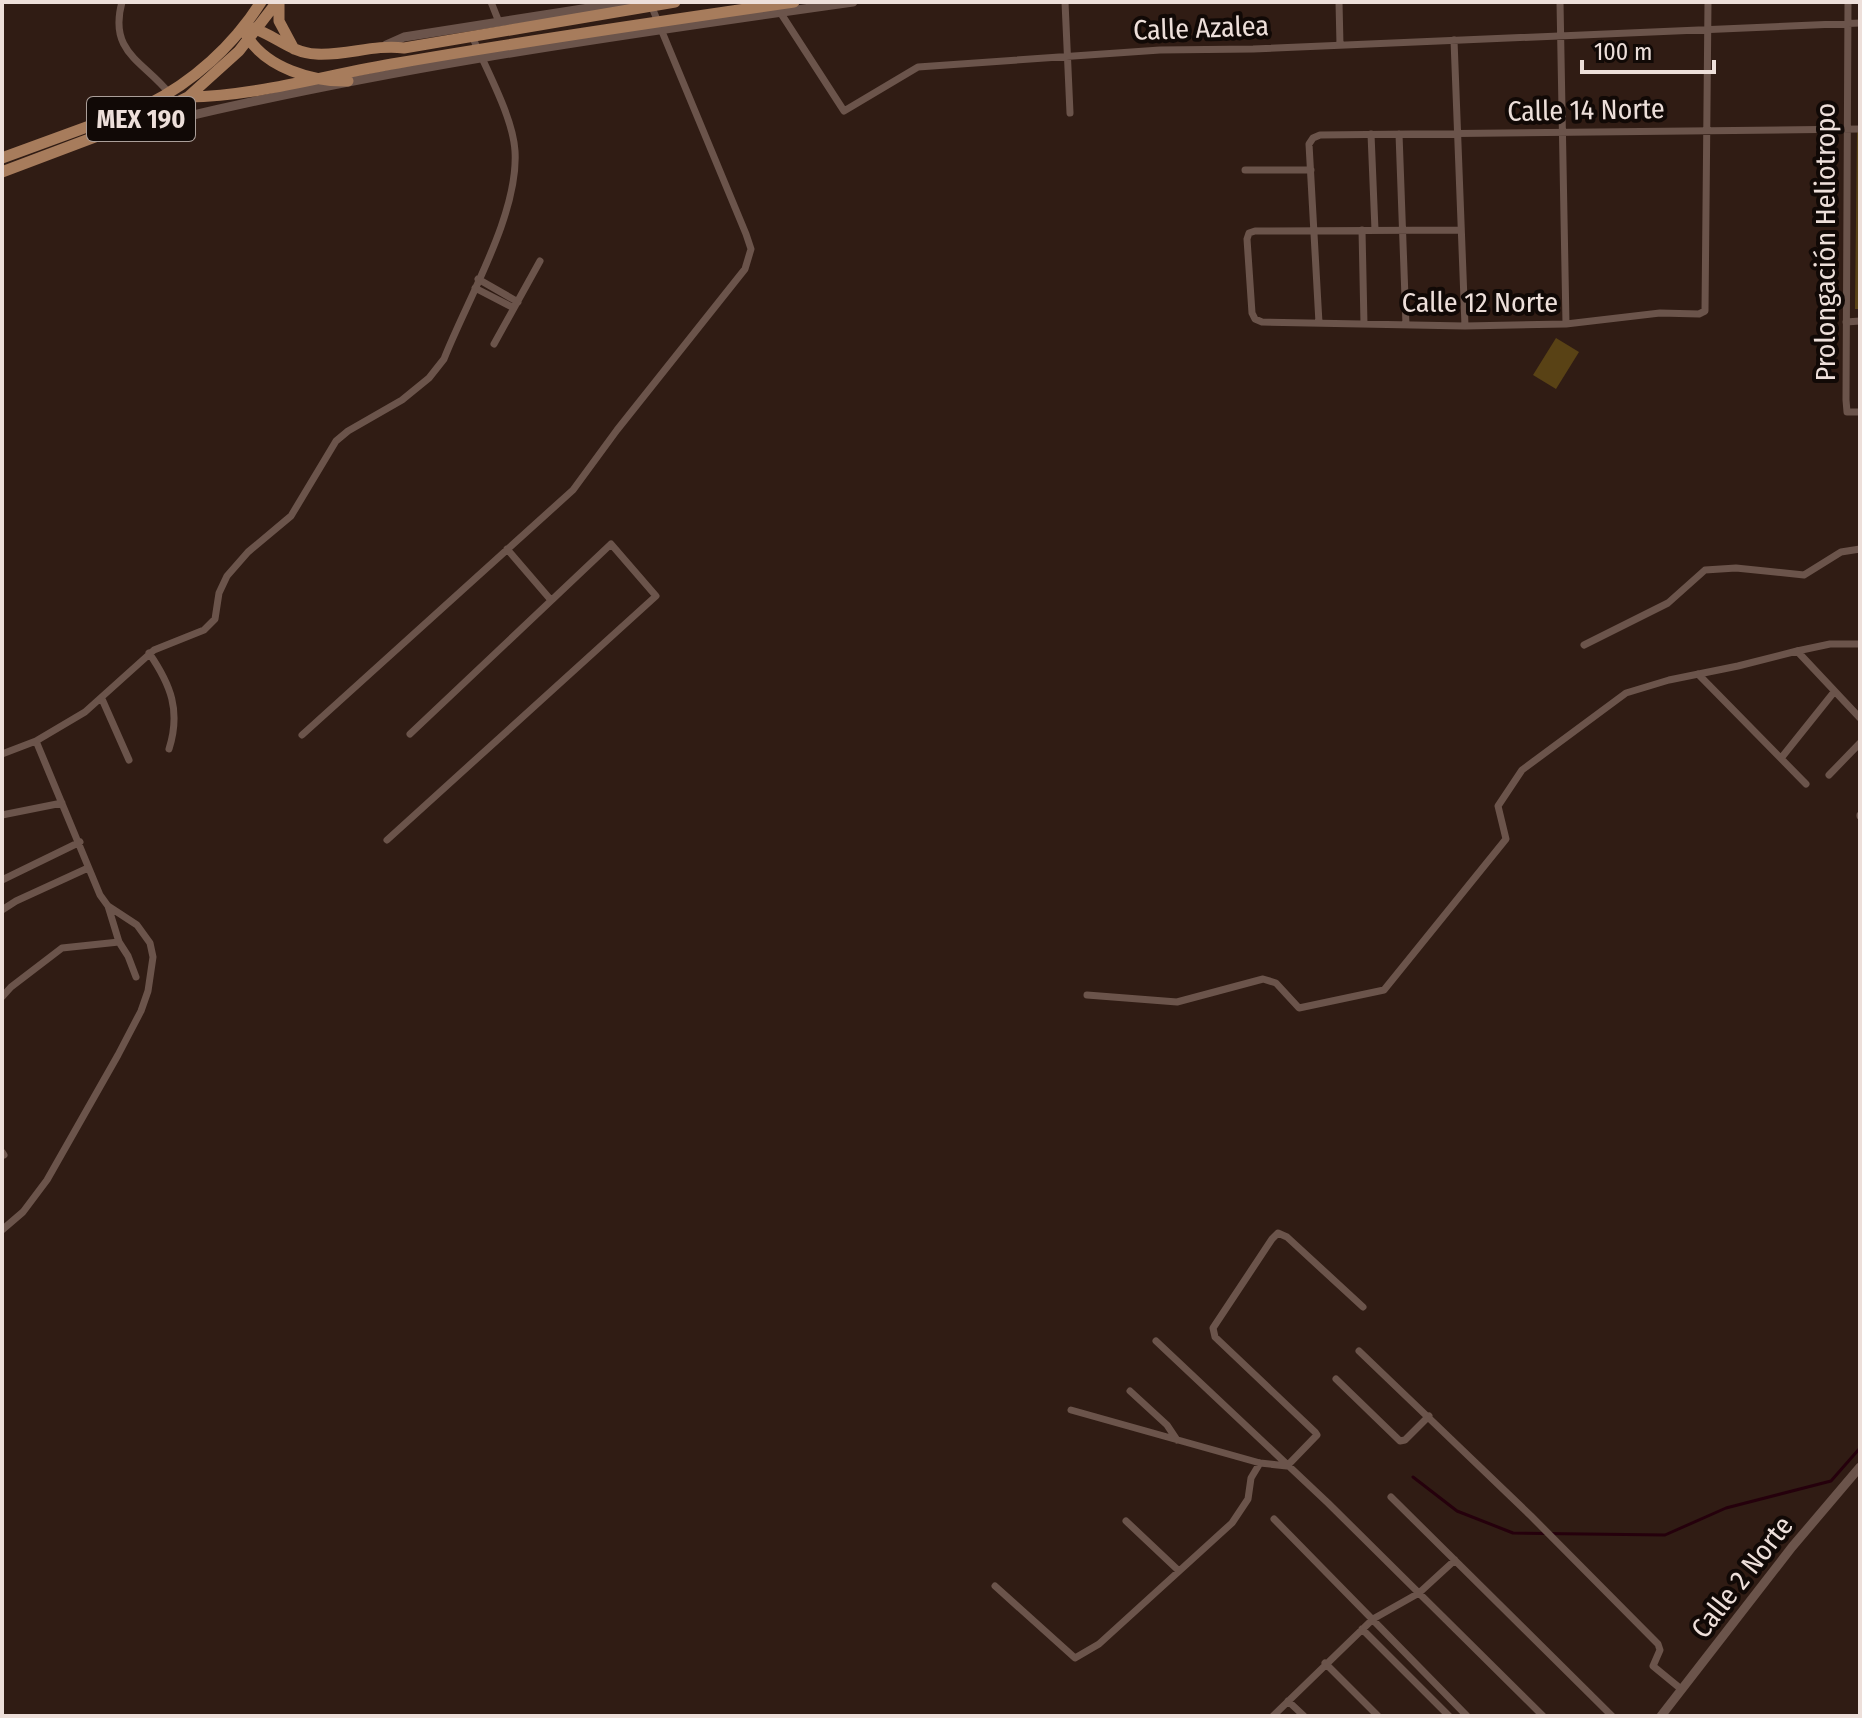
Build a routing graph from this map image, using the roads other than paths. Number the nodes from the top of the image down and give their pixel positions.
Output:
1 (122, 2) edge
2 (261, 2) edge
3 (278, 2) edge
4 (491, 2) edge
5 (627, 2) edge
6 (675, 2) edge
7 (794, 2) edge
8 (853, 2) edge
9 (1065, 2) edge
10 (1339, 2) edge
11 (1560, 2) edge
12 (1708, 2) edge
13 (1848, 2) edge
14 (651, 4) edge
15 (780, 12) junction
16 (499, 22) junction
17 (1847, 23) junction
18 (1860, 23) edge
19 (661, 26) junction
20 (1709, 29) junction
21 (247, 31) junction
22 (1560, 35) junction
23 (472, 36) junction
24 (1454, 40) junction
25 (386, 45) junction
26 (1340, 45) junction
27 (295, 50) junction
28 (479, 53) junction
29 (1066, 55) junction
30 (313, 78) junction
31 (348, 81) junction
32 (170, 94) junction
33 (188, 97) junction
34 (1070, 113) dead end
35 (1847, 129) junction
36 (1860, 129) edge
37 (1708, 130) junction
38 (1562, 132) junction
39 (1458, 133) junction
40 (1371, 134) junction
41 (1399, 134) junction
42 (70, 146) junction
43 (5, 155) edge
44 (25, 162) junction
45 (1245, 170) dead end
46 (1311, 170) junction
47 (2, 172) edge
48 (1402, 229) junction
49 (1314, 230) junction
50 (1362, 230) junction
51 (1375, 230) junction
52 (1461, 230) junction
53 (540, 261) dead end
54 (476, 284) junction
55 (516, 305) junction
56 (1860, 321) edge
57 (1846, 322) junction
58 (1319, 323) junction
59 (1364, 324) junction
60 (1566, 324) junction
61 (1406, 325) junction
62 (1465, 326) junction
63 (494, 344) dead end
64 (1860, 412) edge
65 (507, 549) junction
66 (1860, 549) edge
67 (550, 599) junction
68 (1860, 644) edge
69 (1584, 645) dead end
70 (1797, 651) junction
71 (149, 653) junction
72 (1698, 674) junction
73 (1834, 692) junction
74 (102, 699) junction
75 (1860, 718) edge
76 (410, 734) dead end
77 (302, 735) dead end
78 (36, 741) junction
79 (1860, 743) edge
80 (169, 749) dead end
81 (2, 754) edge
82 (1782, 757) junction
83 (129, 760) dead end
84 (1829, 775) dead end
85 (1806, 784) dead end
86 (62, 803) junction
87 (2, 815) edge
88 (387, 840) dead end
89 (80, 842) junction
90 (88, 868) junction
91 (2, 880) edge
92 (108, 906) junction
93 (2, 910) edge
94 (119, 942) junction
95 (136, 977) dead end
96 (1087, 995) dead end
97 (2, 997) edge
98 (2, 1230) edge
99 (1363, 1307) dead end
100 (1156, 1341) dead end
101 (1359, 1351) dead end
102 (1336, 1379) dead end
103 (1130, 1391) dead end
104 (1071, 1410) dead end
105 (1429, 1416) junction
106 (1177, 1440) junction
107 (1260, 1463) junction
108 (1287, 1466) junction
109 (1860, 1467) edge
110 (1391, 1497) dead end
111 (1274, 1519) dead end
112 (1126, 1521) dead end
113 (1455, 1560) junction
114 (1179, 1571) junction
115 (995, 1586) dead end
116 (1419, 1593) junction
117 (1373, 1619) junction
118 (1362, 1629) junction
119 (1325, 1663) junction
120 (1681, 1689) junction
121 (1288, 1701) junction
122 (1605, 1708) junction
123 (1273, 1716) edge
124 (1304, 1716) edge
125 (1378, 1716) edge
126 (1449, 1716) edge
127 (1467, 1716) edge
128 (1543, 1716) edge
129 (1596, 1716) edge
130 (1612, 1716) edge
131 (1661, 1716) edge

1 - 32 street
2 - 21 main road, MEX 190
3 - 21 main road, MEX 190
3 - 27 main road
4 - 16 street
5 - 16 street
6 - 14 main road
7 - 19 main road
8 - 15 street
9 - 29 street
10 - 26 street
11 - 22 street
12 - 20 street
13 - 17 street, Prolongación Heliotropo
14 - 19 street
14 - 23 main road
15 - 19 street
15 - 29 street, Calle Azalea
16 - 25 street
17 - 18 street, Calle Azalea
17 - 20 street, Calle Azalea
17 - 35 street, Prolongación Heliotropo
19 - 28 main road
19 - 65 street
20 - 22 street, Calle Azalea
20 - 37 street
21 - 27 main road
21 - 30 main road
21 - 32 main road, MEX 190
21 - 33 main road, MEX 190
22 - 24 street, Calle Azalea
22 - 38 street
23 - 25 main road
23 - 28 street
24 - 26 street, Calle Azalea
24 - 39 street
25 - 27 main road
26 - 29 street, Calle Azalea
28 - 30 main road
28 - 31 street
28 - 54 street
29 - 34 street
30 - 31 main road
30 - 33 main road
31 - 42 street
32 - 43 main road, MEX 190
33 - 42 main road, MEX 190
35 - 36 street, Calle 14 Norte
35 - 37 street, Calle 14 Norte
35 - 57 street, Prolongación Heliotropo
37 - 38 street, Calle 14 Norte
37 - 60 street, Calle 12 Norte
38 - 39 street, Calle 14 Norte
38 - 60 street
39 - 41 street, Calle 14 Norte
39 - 52 street
40 - 41 street, Calle 14 Norte
40 - 46 street, Calle 14 Norte
40 - 51 street
41 - 48 street
42 - 44 main road, MEX 190
43 - 44 street
44 - 47 main road, MEX 190
45 - 46 street
46 - 49 street
48 - 51 street
48 - 52 street
48 - 61 street
49 - 50 street
49 - 58 street
49 - 58 street, Calle 12 Norte
50 - 51 street
50 - 59 street
52 - 62 street
53 - 55 street
54 - 55 street
54 - 71 street
55 - 63 street
56 - 57 street
57 - 64 street, Prolongación Heliotropo
58 - 59 street, Calle 12 Norte
59 - 61 street, Calle 12 Norte
60 - 62 street, Calle 12 Norte
61 - 62 street, Calle 12 Norte
65 - 67 street
65 - 77 street
66 - 69 street
67 - 76 street
67 - 88 street
68 - 70 street
70 - 72 street
70 - 73 street
71 - 74 street
71 - 80 street
72 - 82 street
72 - 96 street
73 - 75 street
73 - 82 street
74 - 78 street
74 - 83 street
78 - 81 street
78 - 86 street
79 - 84 street
82 - 85 street
86 - 87 street
86 - 89 street
89 - 90 street
89 - 91 street
90 - 92 street
90 - 93 street
92 - 94 street
92 - 98 street
94 - 95 street
94 - 97 street
99 - 108 street
100 - 108 street
101 - 105 street
102 - 105 street
103 - 106 street
104 - 106 street
105 - 120 street
106 - 107 street
107 - 108 street
107 - 114 street
108 - 116 street
109 - 120 street, Calle 2 Norte
110 - 113 street
111 - 117 street
112 - 114 street
113 - 116 street
113 - 122 street
114 - 115 street
116 - 117 street
116 - 128 street
117 - 118 street
117 - 127 street
118 - 119 street
118 - 126 street
119 - 121 street
119 - 125 street
120 - 131 street, Calle 2 Norte
121 - 123 street
121 - 124 street
122 - 129 street
122 - 130 street

